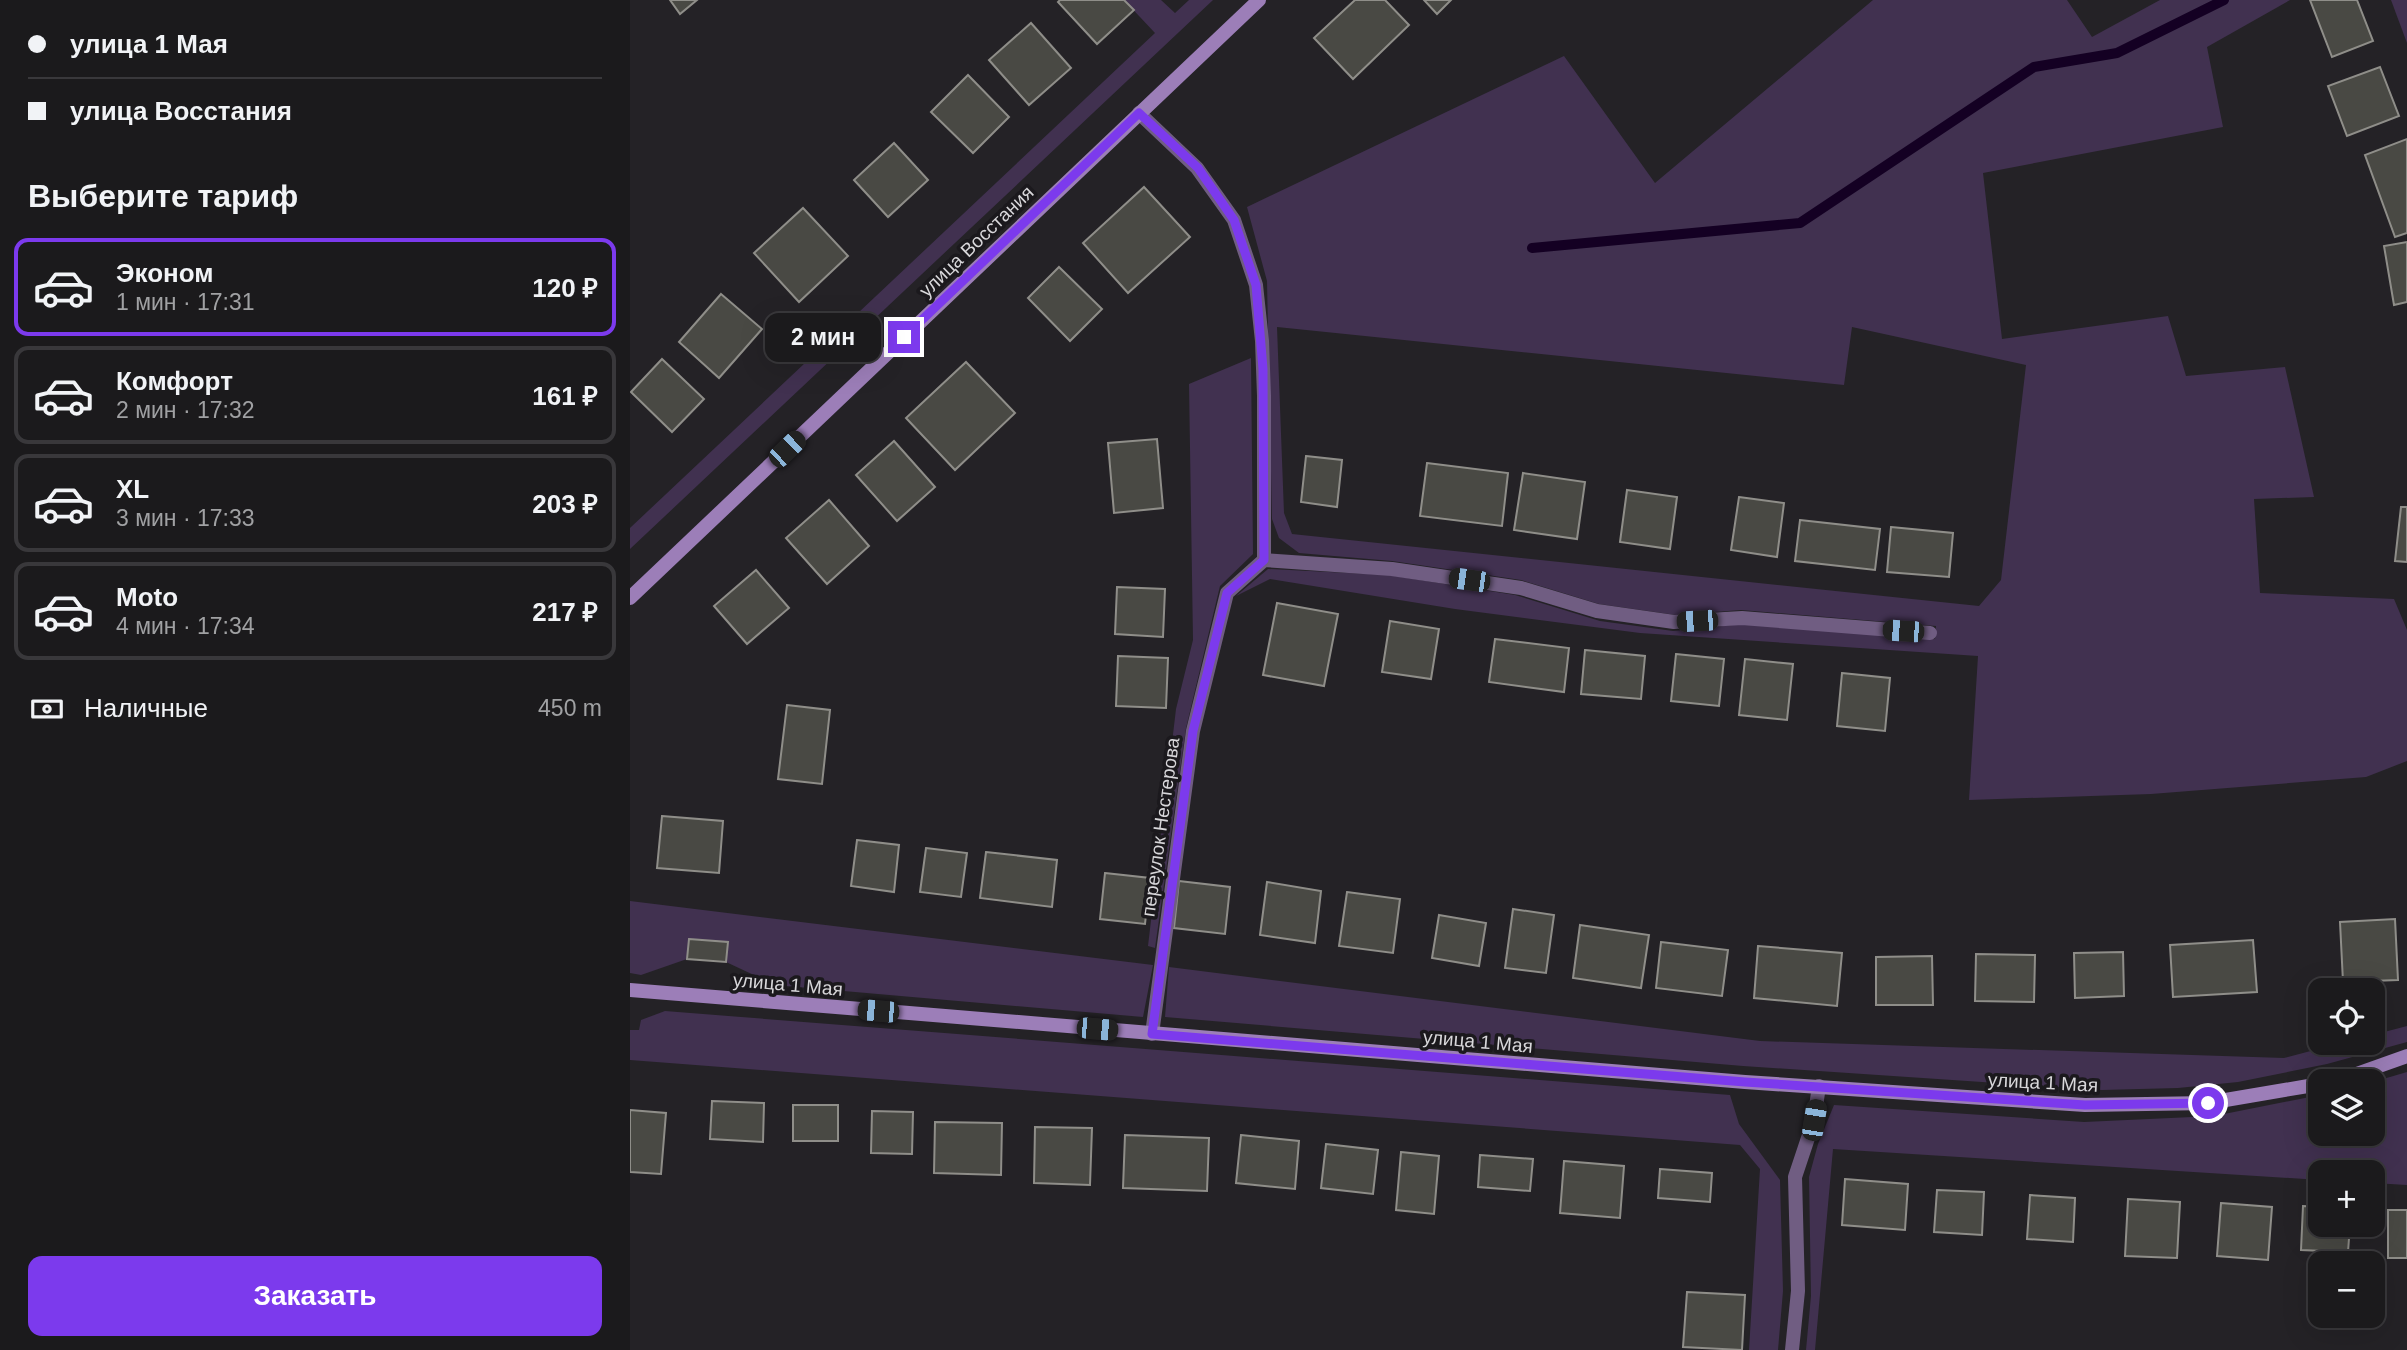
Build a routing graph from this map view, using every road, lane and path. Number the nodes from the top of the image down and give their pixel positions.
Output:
1 (1259, 0) edge
2 (1139, 113) junction
3 (1264, 560) junction
4 (630, 598) edge
5 (1930, 633) dead end
6 (631, 990) edge
7 (1152, 1034) junction
8 (2407, 1056) edge
9 (2370, 1069) edge
10 (1819, 1086) junction
11 (2308, 1086) edge
12 (1792, 1350) edge

1 - 2 main road, улица Восстания
2 - 3 street
2 - 4 main road, улица Восстания
3 - 5 street
3 - 7 street, переулок Нестерова
6 - 7 main road, улица 1 Мая
7 - 10 main road, улица 1 Мая
8 - 9 main road
10 - 11 main road, улица 1 Мая
10 - 12 street

